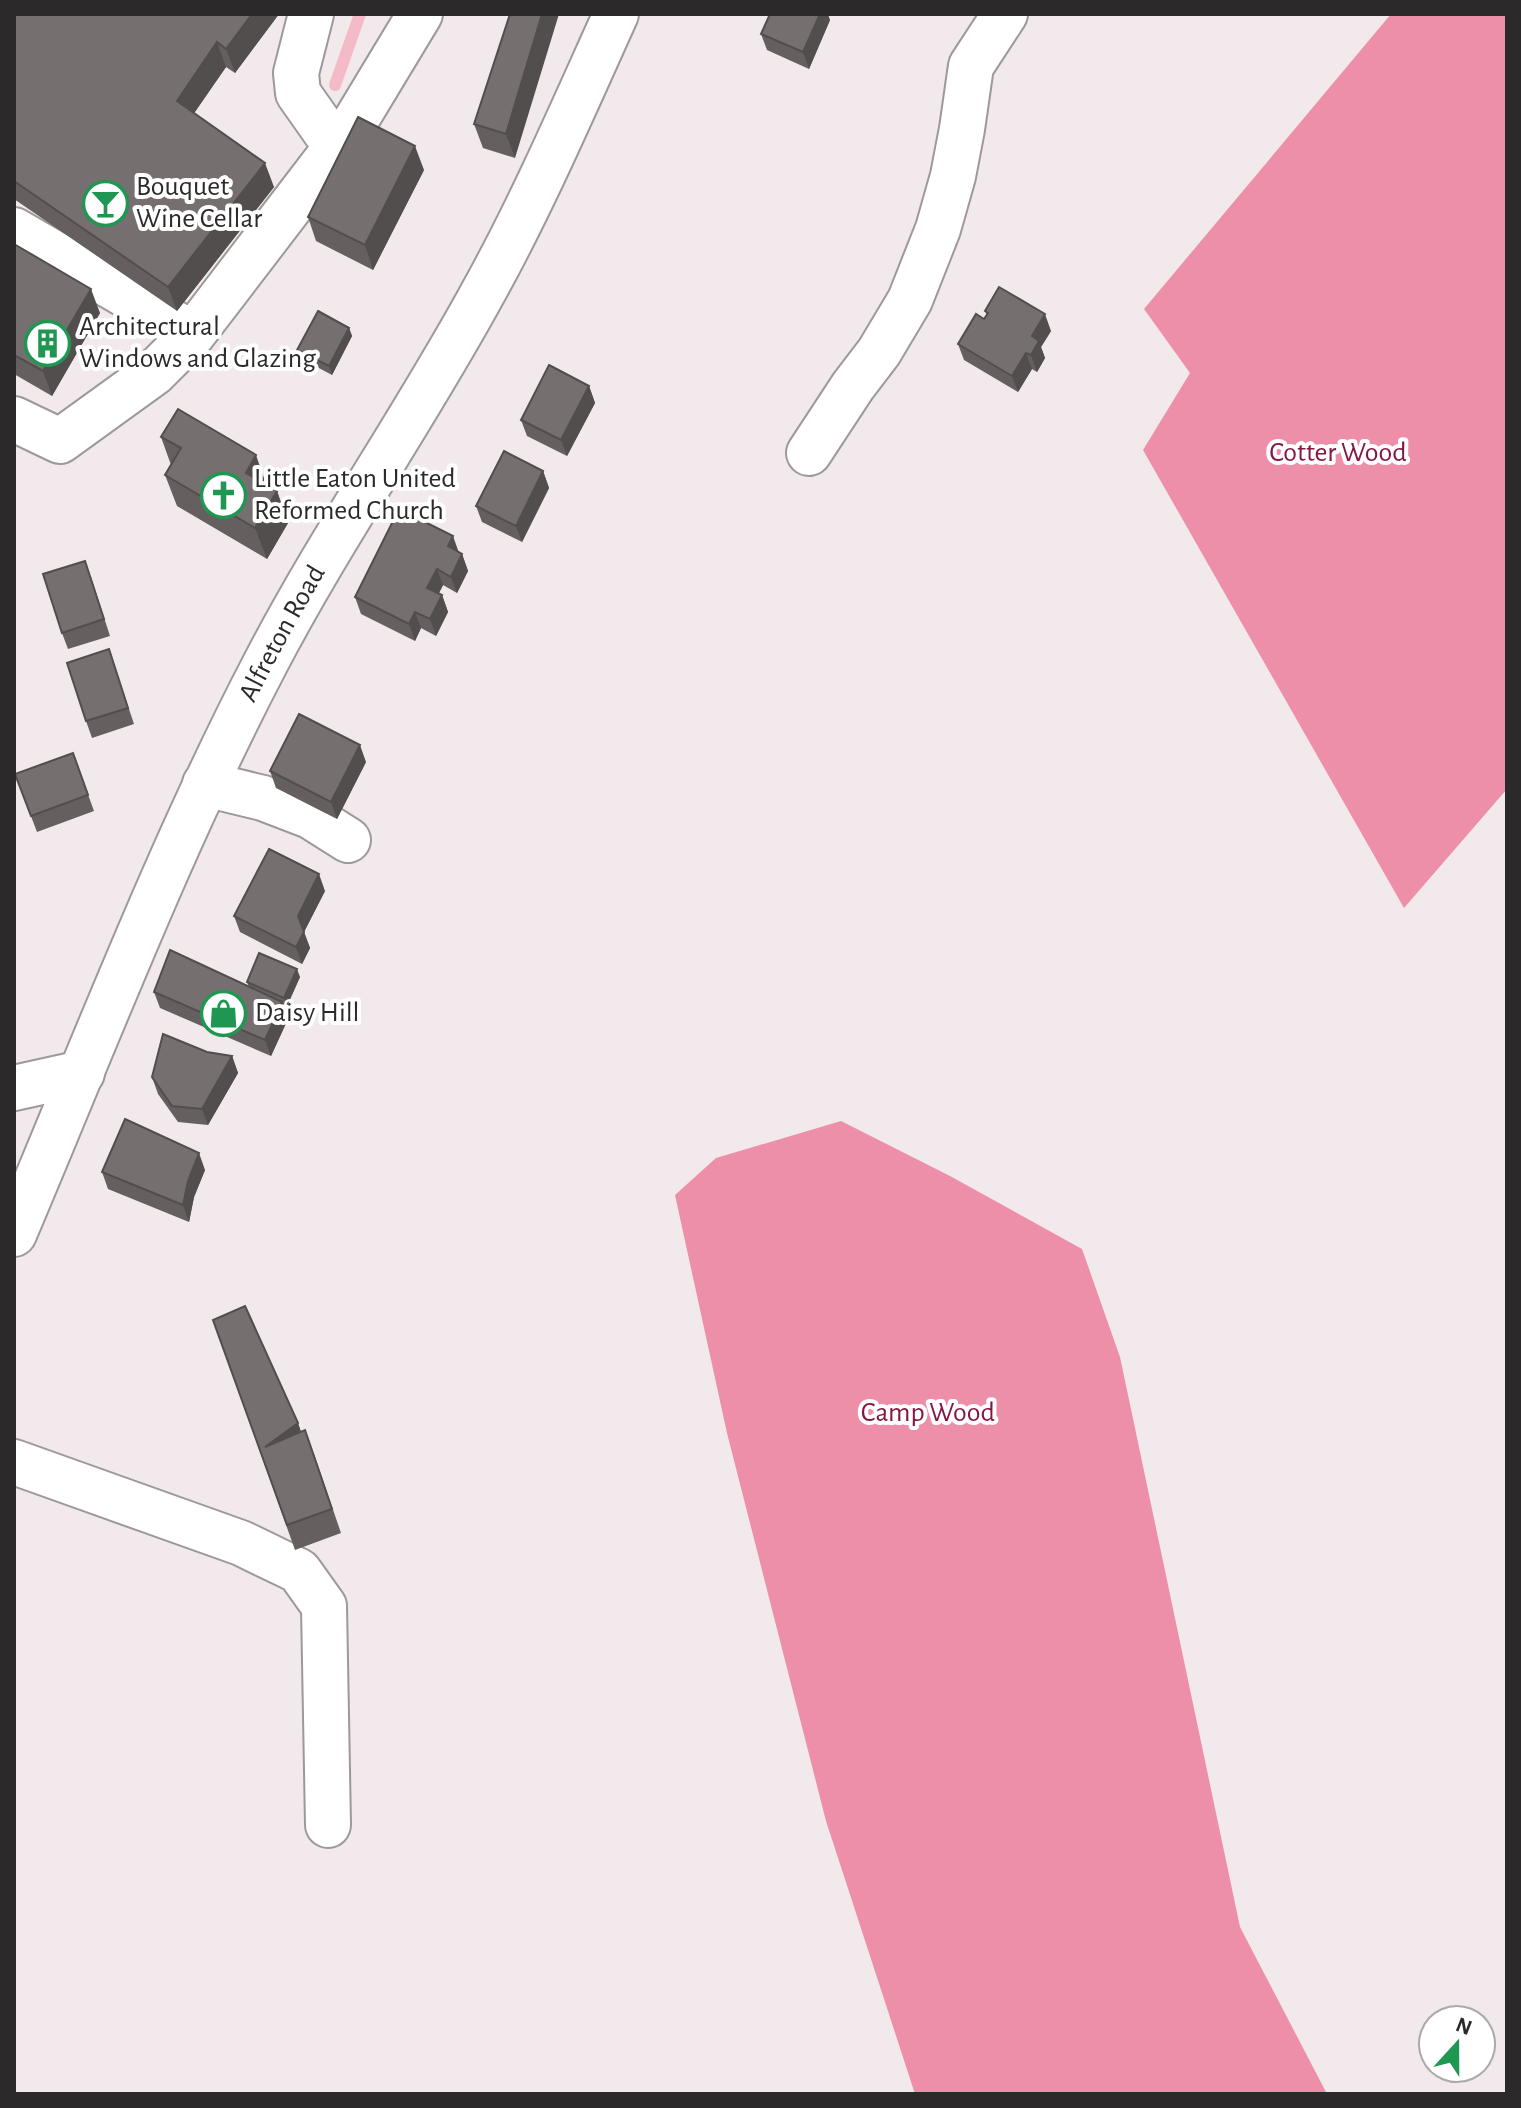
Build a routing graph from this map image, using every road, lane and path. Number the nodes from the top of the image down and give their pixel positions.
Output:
1 (311, 14) edge
2 (420, 14) edge
3 (616, 14) edge
4 (1005, 14) edge
5 (336, 147) junction
6 (14, 230) edge
7 (193, 334) junction
8 (14, 419) edge
9 (809, 453) dead end
10 (205, 784) junction
11 (348, 840) dead end
12 (82, 1073) junction
13 (14, 1088) edge
14 (14, 1234) edge
15 (14, 1462) edge
16 (328, 1825) dead end

1 - 5 main road
2 - 5 main road
3 - 10 main road, Alfreton Road
4 - 9 main road
5 - 7 main road
6 - 7 main road
7 - 8 main road
10 - 11 main road
10 - 12 main road, Alfreton Road
12 - 13 main road
12 - 14 main road, Alfreton Road
15 - 16 main road

